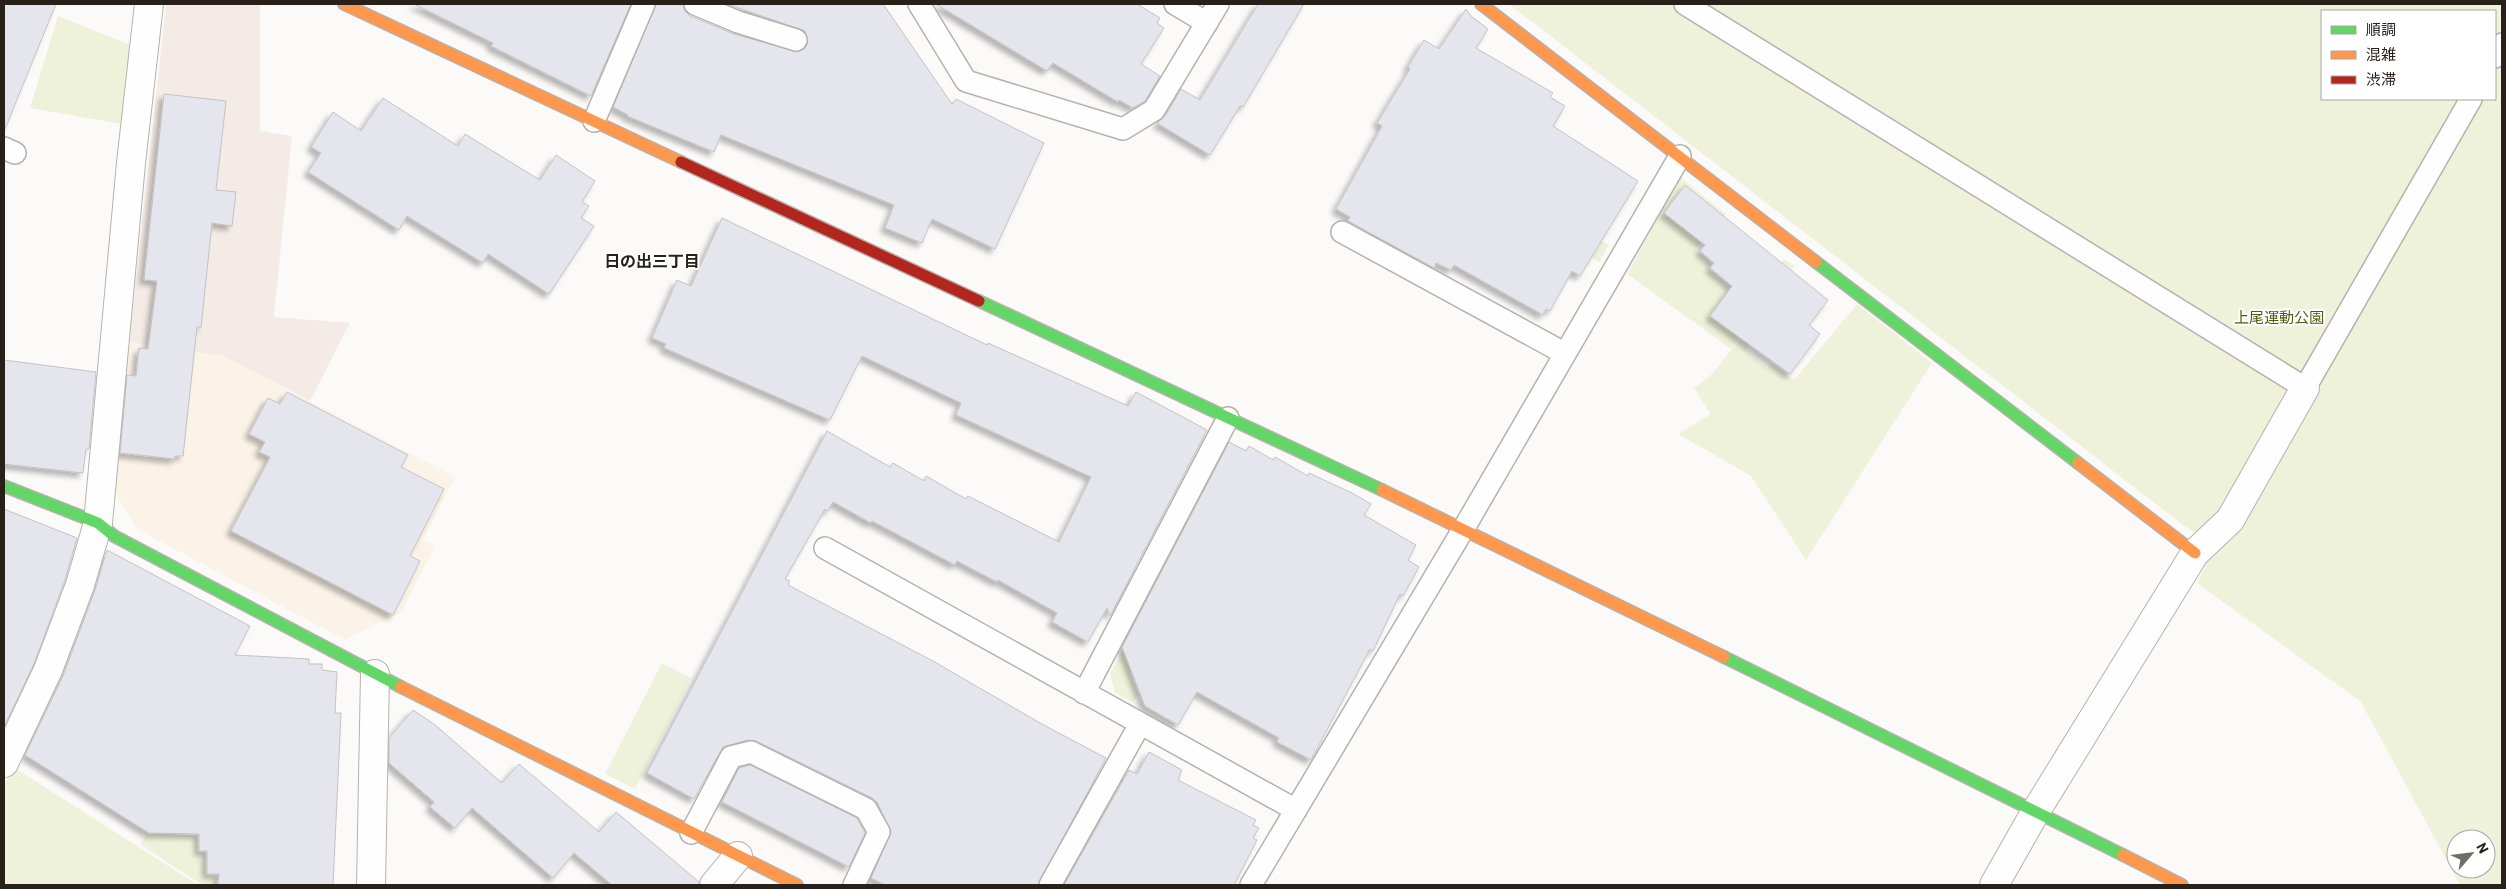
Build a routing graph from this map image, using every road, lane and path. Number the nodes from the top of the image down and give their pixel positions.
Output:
1 (149, 4) edge
2 (644, 4) edge
3 (695, 4) edge
4 (919, 4) edge
5 (1175, 4) edge
6 (1218, 4) edge
7 (1481, 4) edge
8 (1685, 4) edge
9 (355, 6) edge
10 (1206, 23) junction
11 (796, 40) dead end
12 (2502, 44) edge
13 (2496, 55) edge
14 (2470, 100) edge
15 (594, 121) junction
16 (1680, 156) junction
17 (1342, 232) dead end
18 (1564, 353) junction
19 (2305, 388) junction
20 (1228, 418) junction
21 (4, 486) edge
22 (98, 523) junction
23 (1464, 528) junction
24 (825, 548) dead end
25 (2195, 553) junction
26 (374, 674) junction
27 (1084, 692) junction
28 (1140, 724) junction
29 (4, 763) edge
30 (1296, 810) junction
31 (2036, 812) junction
32 (691, 833) junction
33 (738, 856) junction
34 (371, 885) edge
35 (714, 885) edge
36 (797, 885) edge
37 (854, 885) edge
38 (1050, 885) edge
39 (1251, 885) edge
40 (1994, 885) edge
41 (2182, 885) edge

1 - 22 street
2 - 15 lane
3 - 11 lane
4 - 10 lane
5 - 10 lane
6 - 10 lane
7 - 16 street
8 - 19 lane
9 - 15 street
12 - 13 lane
14 - 19 lane
15 - 20 street
16 - 18 lane
16 - 25 street
17 - 18 lane
18 - 23 lane
19 - 25 street
20 - 23 street
20 - 27 lane
21 - 22 street
22 - 26 street
22 - 29 street
23 - 30 lane
23 - 31 street
24 - 27 lane
25 - 31 street
26 - 32 street
26 - 34 street
27 - 28 lane
28 - 30 lane
28 - 38 lane
30 - 39 lane
31 - 40 street
31 - 41 street
32 - 33 street
32 - 37 lane
33 - 35 street
33 - 36 street

